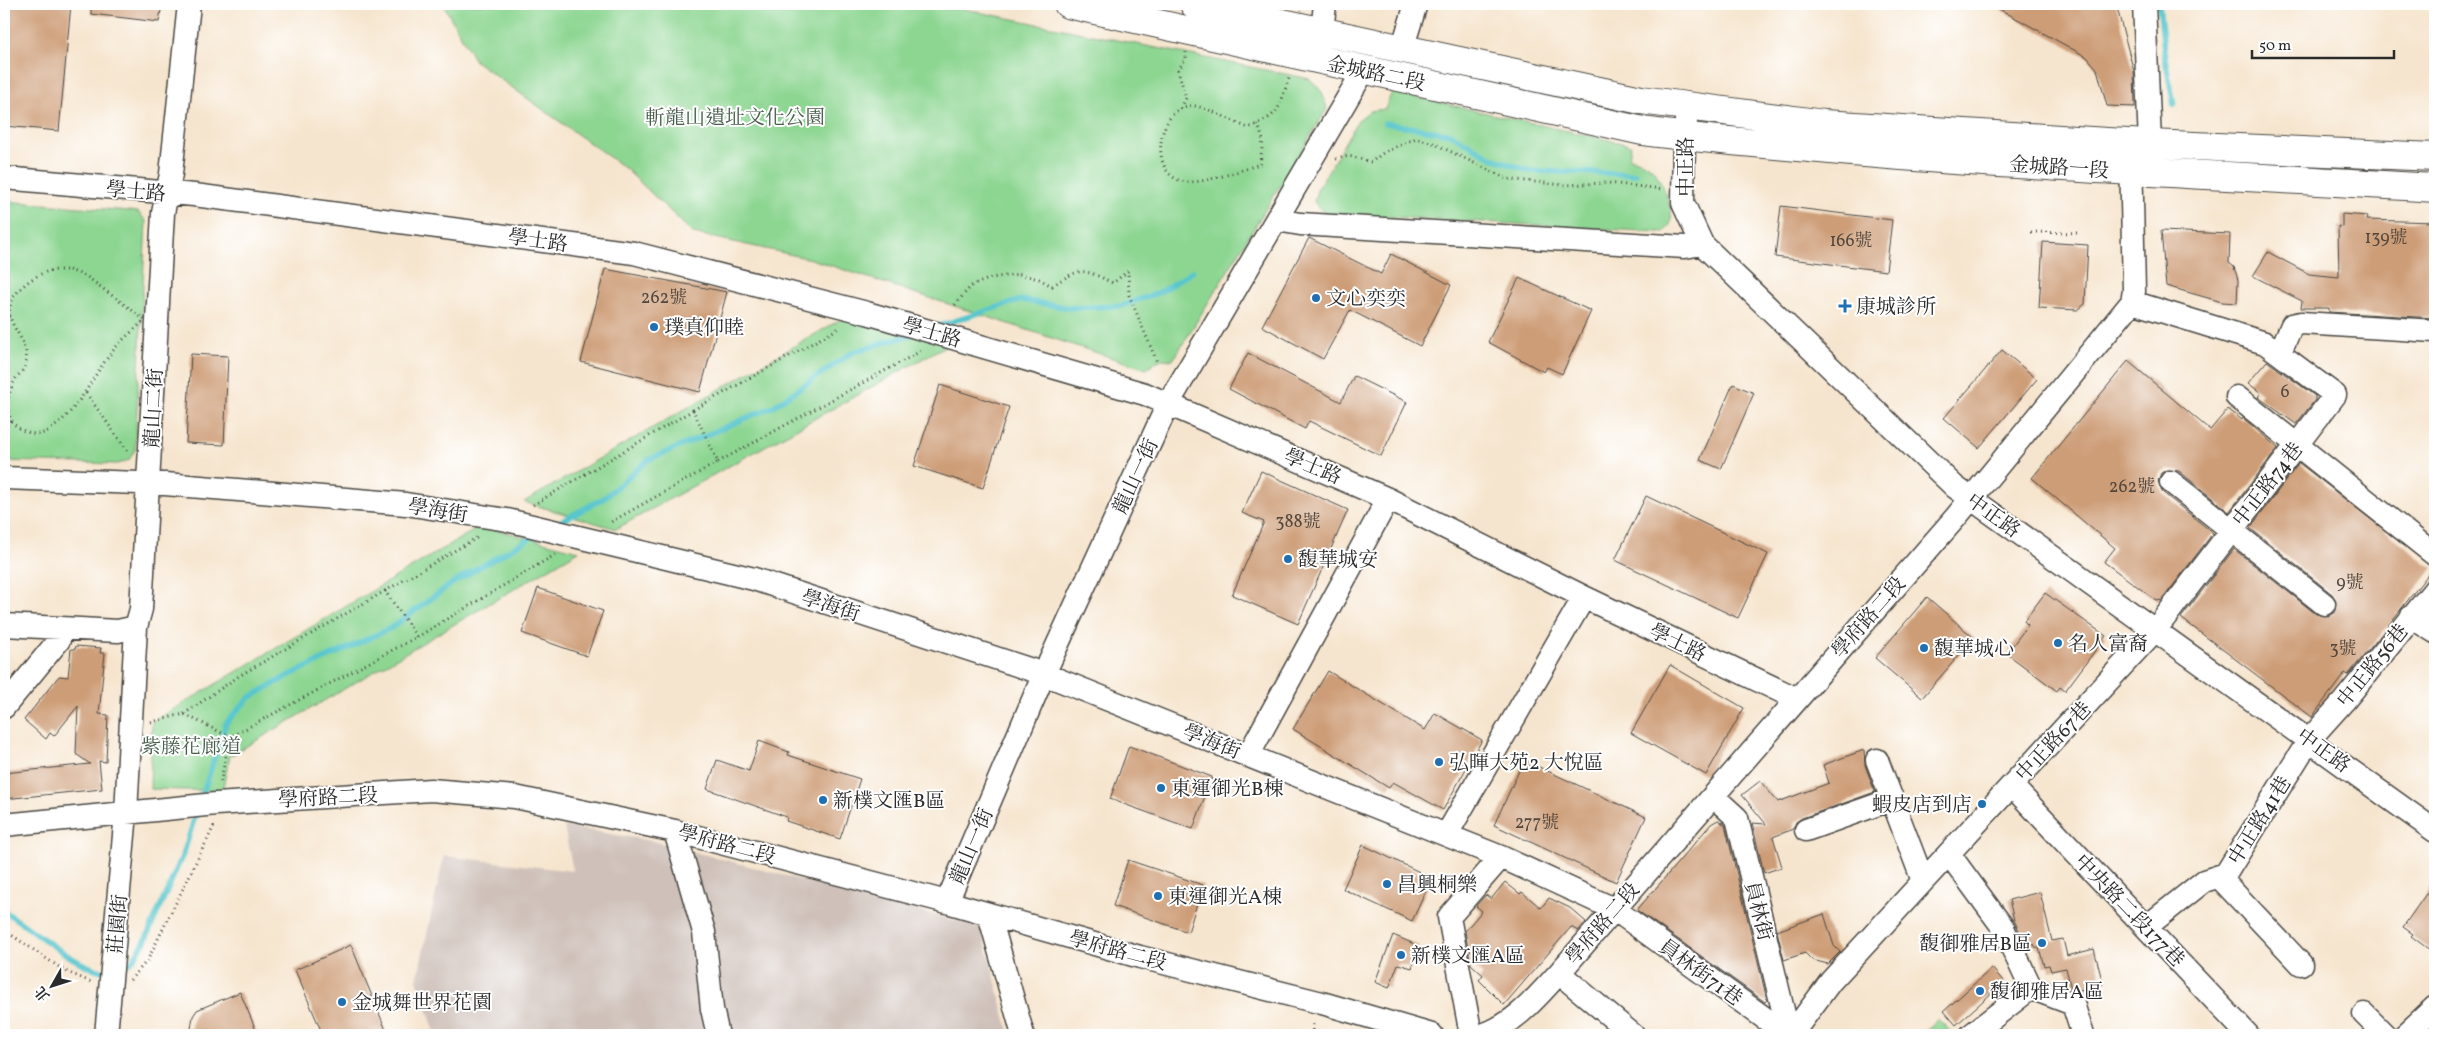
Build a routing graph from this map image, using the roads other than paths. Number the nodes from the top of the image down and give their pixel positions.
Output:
1 (189, 4) edge
2 (1068, 4) edge
3 (1194, 4) edge
4 (1316, 4) edge
5 (1325, 4) edge
6 (1416, 4) edge
7 (2144, 4) edge
8 (1322, 32) junction
9 (1402, 49) junction
10 (1316, 60) junction
11 (1364, 70) junction
12 (1688, 105) junction
13 (1684, 137) junction
14 (2141, 142) junction
15 (2435, 158) edge
16 (2130, 171) junction
17 (4, 178) edge
18 (2435, 188) edge
19 (166, 193) junction
20 (1277, 220) junction
21 (1702, 244) junction
22 (2132, 302) junction
23 (2435, 331) edge
24 (2280, 352) junction
25 (2237, 397) dead end
26 (1168, 404) junction
27 (2297, 445) junction
28 (4, 478) edge
29 (2171, 482) dead end
30 (148, 483) junction
31 (1971, 498) junction
32 (1388, 499) junction
33 (2231, 530) junction
34 (2435, 555) edge
35 (2435, 589) edge
36 (1584, 597) junction
37 (2324, 604) dead end
38 (2411, 617) junction
39 (4, 625) edge
40 (136, 627) junction
41 (2156, 629) junction
42 (2435, 632) edge
43 (59, 640) dead end
44 (1044, 674) junction
45 (1798, 699) junction
46 (4, 707) edge
47 (2309, 740) junction
48 (1248, 756) junction
49 (1877, 760) dead end
50 (2012, 786) junction
51 (1713, 796) junction
52 (1893, 799) junction
53 (126, 813) junction
54 (4, 825) edge
55 (1806, 830) dead end
56 (675, 831) junction
57 (2435, 831) edge
58 (1447, 834) junction
59 (1949, 854) junction
60 (1501, 857) junction
61 (2226, 874) junction
62 (1923, 882) junction
63 (947, 902) junction
64 (1614, 909) junction
65 (989, 914) junction
66 (2146, 927) junction
67 (2301, 964) dead end
68 (1559, 973) junction
69 (2031, 988) junction
70 (2435, 1007) edge
71 (2364, 1014) dead end
72 (1490, 1034) edge
73 (106, 1035) edge
74 (718, 1035) edge
75 (1023, 1035) edge
76 (1432, 1035) edge
77 (1471, 1035) edge
78 (1633, 1035) edge
79 (1789, 1035) edge
80 (1971, 1035) edge
81 (2083, 1035) edge
82 (2248, 1035) edge
83 (2385, 1035) edge
84 (2405, 1035) edge

1 - 19 street, 龍山二街
2 - 10 main road, 金城路二段
3 - 8 main road, 金城路二段
4 - 8 street
5 - 8 street
6 - 9 street
7 - 14 street
8 - 9 main road, 金城路二段
8 - 10 street
9 - 12 main road, 金城路二段
10 - 11 main road, 金城路二段
11 - 13 main road, 金城路二段
11 - 20 street, 龍山一街
12 - 13 street, 中正路
12 - 14 main road, 金城路一段
13 - 16 main road, 金城路一段
13 - 21 street, 中正路
14 - 15 main road, 金城路一段
14 - 16 street
16 - 18 main road, 金城路一段
16 - 22 street
17 - 19 street, 學士路
19 - 26 street, 學士路
19 - 30 street, 龍山二街
20 - 21 street
20 - 26 street, 龍山一街
21 - 31 street, 中正路
22 - 24 street
22 - 31 street, 學府路二段
23 - 24 street
24 - 27 street, 中正路74巷
25 - 27 street
26 - 32 street, 學士路
26 - 44 street, 龍山一街
27 - 33 street, 中正路74巷
27 - 34 street
28 - 30 street, 學海街
29 - 33 street
30 - 40 street, 龍山二街
30 - 44 street, 學海街
31 - 41 street, 中正路
31 - 45 street, 學府路二段
32 - 36 street, 學士路
32 - 48 street
33 - 37 street
33 - 41 street, 中正路74巷
35 - 38 street, 中正路56巷
36 - 45 street, 學士路
36 - 58 street
38 - 42 street
38 - 47 street, 中正路56巷
39 - 40 street
40 - 53 street, 龍山二街
41 - 47 street, 中正路
41 - 50 street, 中正路67巷
43 - 46 street
44 - 48 street, 學海街
44 - 63 street, 龍山一街
45 - 51 street, 學府路二段
47 - 57 street, 中正路
47 - 61 street, 中正路41巷
48 - 58 street, 學海街
49 - 52 street
50 - 59 street, 中正路67巷
50 - 66 street, 中央路二段177巷
51 - 64 street, 學府路二段
51 - 79 street, 員林街
52 - 55 street
52 - 62 street
53 - 54 street, 學府路二段
53 - 56 street, 學府路二段
53 - 73 street, 莊園街
56 - 63 street, 學府路二段
56 - 74 street
58 - 60 street, 學海街
59 - 62 street, 中正路67巷
59 - 69 street
60 - 64 street, 學海街
60 - 77 street
61 - 66 street
61 - 67 street, 中正路41巷
62 - 79 street, 中正路67巷
63 - 65 street, 學府路二段
64 - 68 street, 學府路二段
64 - 79 street, 員林街71巷
65 - 75 street
65 - 76 street, 學府路二段
66 - 82 street, 中央路二段177巷
68 - 72 street, 學府路二段
68 - 78 street
69 - 80 street
69 - 81 street
70 - 84 street
71 - 83 street

